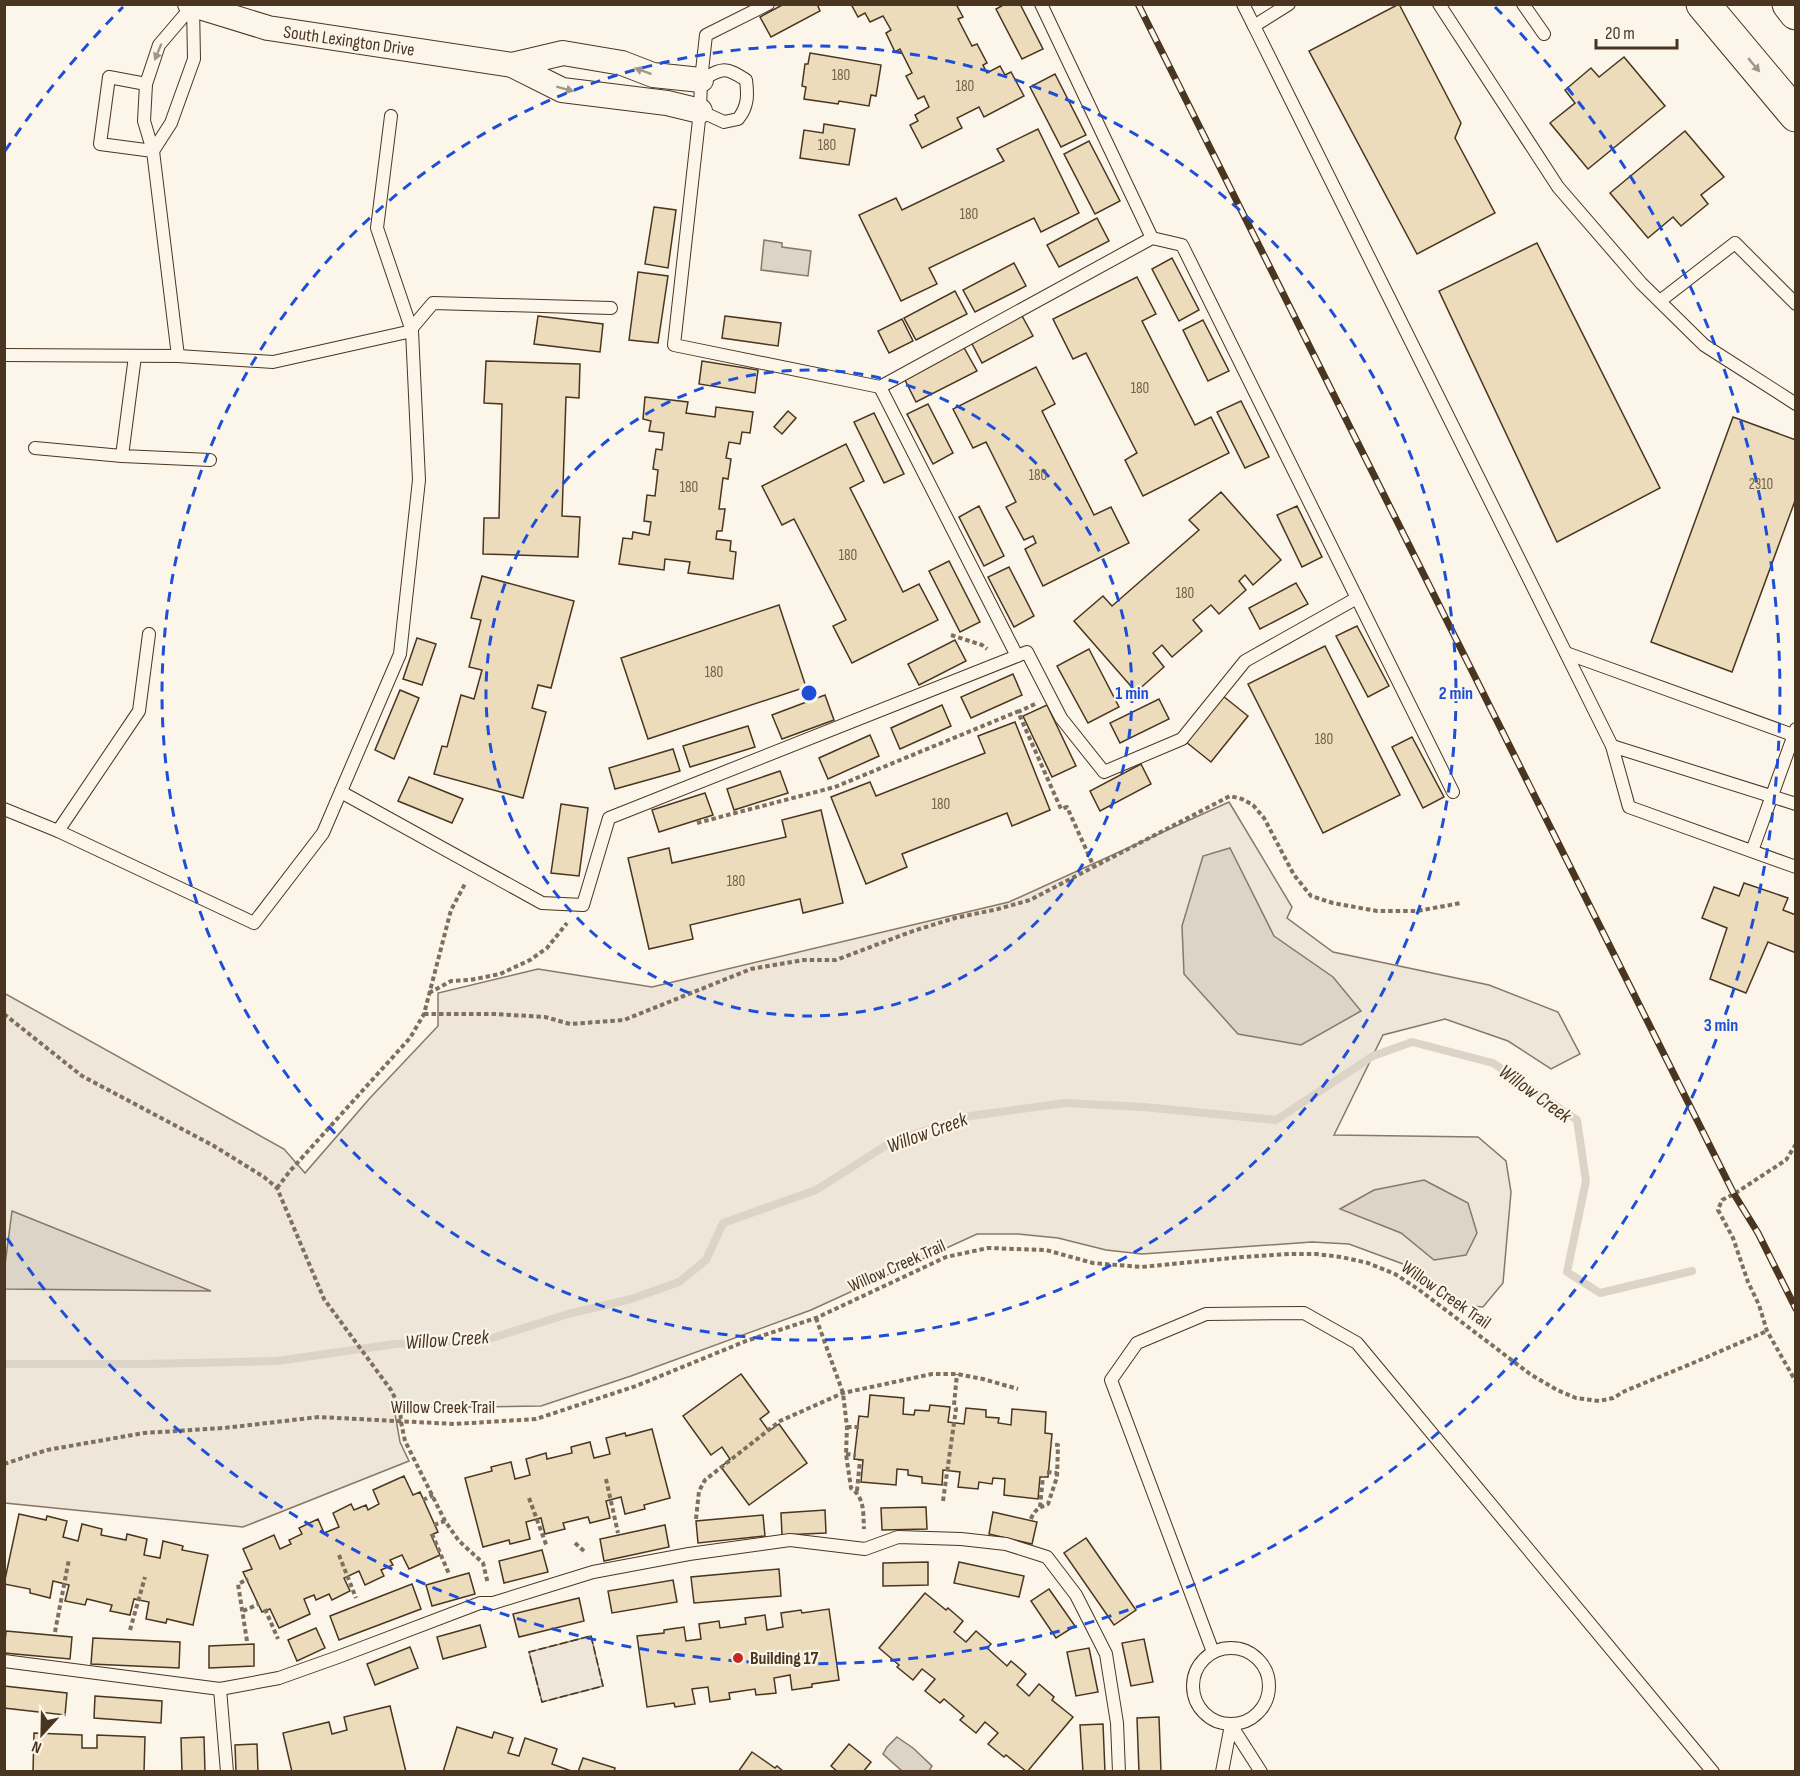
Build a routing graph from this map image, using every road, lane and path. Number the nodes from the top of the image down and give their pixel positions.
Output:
1 (768, 4) edge
2 (1041, 4) edge
3 (1243, 4) edge
4 (1289, 4) edge
5 (1439, 4) edge
6 (1523, 4) edge
7 (1703, 4) edge
8 (1789, 4) edge
9 (193, 5) edge
10 (1796, 13) edge
11 (1254, 26) junction
12 (1544, 34) dead end
13 (512, 65) junction
14 (701, 80) junction
15 (147, 84) junction
16 (700, 111) junction
17 (1796, 115) edge
18 (390, 116) dead end
19 (153, 151) junction
20 (1152, 238) junction
21 (1660, 301) junction
22 (1796, 304) edge
23 (611, 308) dead end
24 (411, 330) junction
25 (4, 355) edge
26 (135, 356) junction
27 (178, 356) junction
28 (880, 387) junction
29 (1796, 404) edge
30 (35, 448) dead end
31 (122, 456) junction
32 (210, 460) dead end
33 (1357, 598) junction
34 (149, 634) dead end
35 (951, 635) dead end
36 (1566, 653) junction
37 (1017, 656) junction
38 (1002, 662) junction
39 (1032, 696) dead end
40 (1019, 711) junction
41 (1794, 732) edge
42 (1612, 746) junction
43 (341, 792) junction
44 (1453, 792) dead end
45 (1772, 796) junction
46 (1796, 804) edge
47 (4, 809) edge
48 (698, 823) dead end
49 (58, 831) junction
50 (1752, 851) junction
51 (475, 866) junction
52 (1094, 867) junction
53 (1796, 867) edge
54 (1461, 903) dead end
55 (583, 905) junction
56 (429, 993) junction
57 (4, 1014) edge
58 (424, 1014) junction
59 (1796, 1144) edge
60 (277, 1188) junction
61 (816, 1318) junction
62 (1767, 1331) junction
63 (957, 1374) junction
64 (1796, 1382) edge
65 (1018, 1389) dead end
66 (843, 1393) junction
67 (401, 1422) junction
68 (847, 1427) junction
69 (859, 1427) dead end
70 (1050, 1444) dead end
71 (846, 1454) junction
72 (856, 1455) dead end
73 (860, 1460) dead end
74 (4, 1464) edge
75 (1057, 1473) junction
76 (606, 1479) dead end
77 (857, 1492) junction
78 (433, 1496) junction
79 (530, 1498) dead end
80 (423, 1500) dead end
81 (944, 1501) dead end
82 (1040, 1507) junction
83 (1031, 1519) dead end
84 (696, 1520) dead end
85 (445, 1521) junction
86 (434, 1525) dead end
87 (864, 1531) dead end
88 (618, 1533) dead end
89 (432, 1534) dead end
90 (574, 1543) dead end
91 (547, 1547) dead end
92 (584, 1551) dead end
93 (339, 1555) dead end
94 (69, 1559) dead end
95 (449, 1574) dead end
96 (145, 1576) dead end
97 (248, 1579) dead end
98 (490, 1589) dead end
99 (356, 1598) dead end
100 (259, 1604) dead end
101 (265, 1609) dead end
102 (243, 1611) junction
103 (130, 1630) dead end
104 (55, 1632) dead end
105 (278, 1639) dead end
106 (247, 1641) dead end
107 (1213, 1652) junction
108 (4, 1661) edge
109 (220, 1689) junction
110 (1231, 1725) junction
111 (227, 1772) edge
112 (1119, 1772) edge
113 (1222, 1772) edge
114 (1261, 1772) edge
115 (1713, 1772) edge

1 - 14 lane
2 - 20 lane
3 - 11 lane
4 - 11 lane
5 - 21 lane
6 - 12 lane
7 -> 17 main road
8 - 10 main road
9 - 13 street, South Lexington Drive
9 -> 15 lane
9 - 19 lane
11 - 36 lane
14 -> 13 street, South Lexington Drive
13 -> 16 street, South Lexington Drive
14 - 16 lane
14 - 16 lane
15 - 19 lane
15 - 19 lane
16 - 28 lane
18 - 24 lane
19 - 27 lane
20 - 28 lane
20 - 33 lane
21 - 22 lane
21 - 29 lane
23 - 24 lane
24 - 27 lane
24 - 43 lane
25 - 26 lane
26 - 27 lane
26 - 31 lane
28 - 37 lane
30 - 31 lane
31 - 32 lane
33 - 37 lane
33 - 44 lane
34 - 49 lane
35 - 38 path
36 - 41 lane
36 - 42 lane
37 - 38 lane
38 - 55 lane
39 - 40 path
40 - 48 path
40 - 52 path
41 - 45 lane
42 - 45 lane
42 - 50 lane
43 - 49 lane
43 - 51 lane
45 - 46 lane
45 - 50 lane
47 - 49 lane
50 - 53 lane
51 - 55 lane
51 - 56 path
52 - 54 path
52 - 58 path
55 - 56 path
56 - 58 path
57 - 60 path
58 - 60 path
59 - 62 path
60 - 67 path
61 - 62 path, Willow Creek Trail
61 - 66 path
61 - 67 path, Willow Creek Trail
62 - 64 path
63 - 65 path
63 - 66 path
63 - 81 path
66 - 68 path
66 - 84 path
67 - 74 path, Willow Creek Trail
67 - 78 path
68 - 69 path
68 - 71 path
70 - 75 path
71 - 72 path
71 - 77 path
73 - 77 path
75 - 82 path
75 - 82 path
76 - 88 path
77 - 87 path
78 - 80 path
78 - 85 path
79 - 91 path
82 - 83 path
85 - 86 path
85 - 98 path
89 - 95 path
90 - 92 path
93 - 99 path
94 - 104 path
96 - 103 path
97 - 102 path
100 - 102 path
101 - 105 path
102 - 106 path
107 - 110 lane
107 - 110 lane
107 - 115 lane
108 - 109 lane
109 - 111 lane
109 - 112 lane
110 - 113 lane
110 - 114 lane

